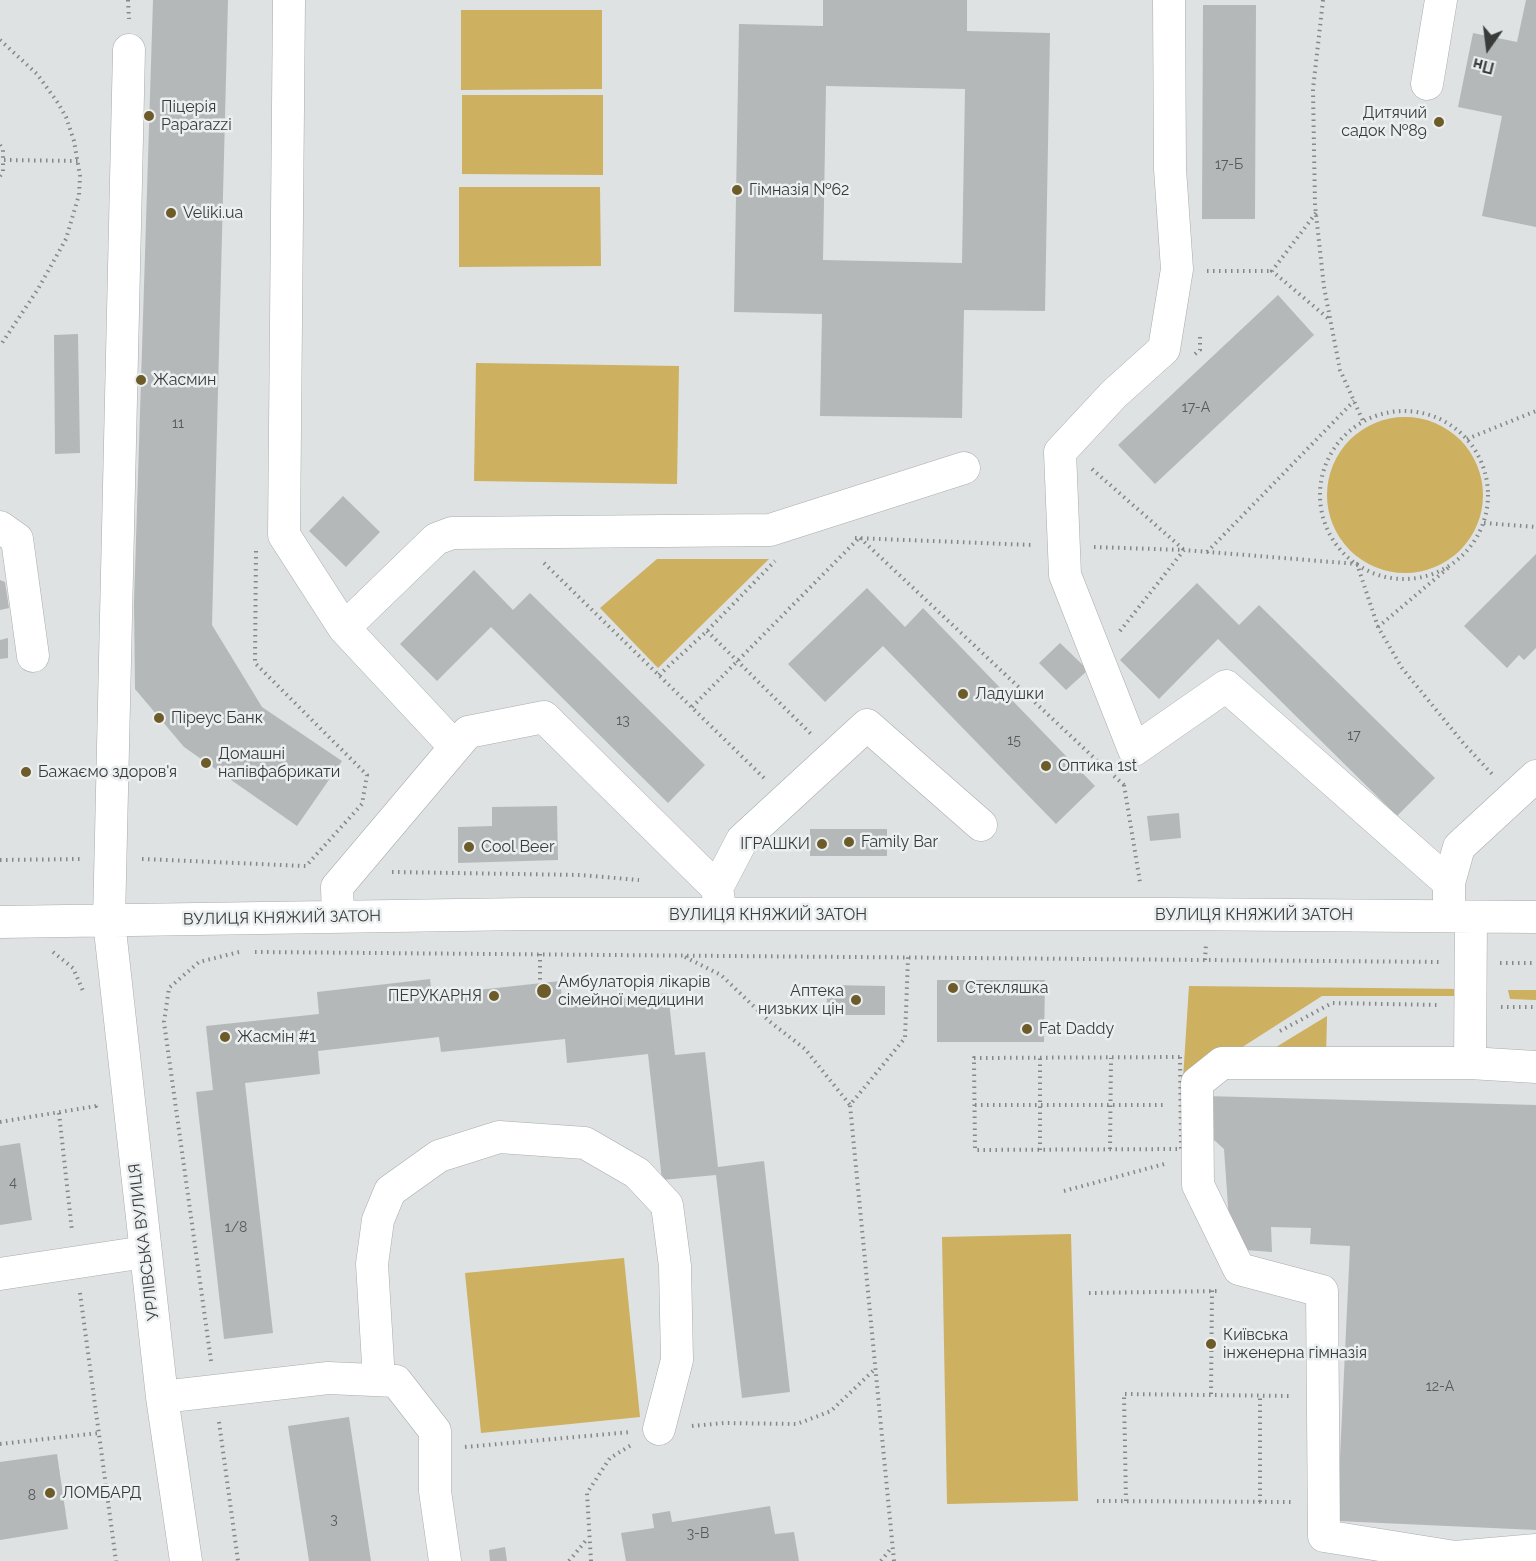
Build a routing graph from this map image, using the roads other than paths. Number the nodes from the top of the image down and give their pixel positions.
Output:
1 (289, 0) edge
2 (1169, 0) edge
3 (1441, 0) edge
4 (129, 50) dead end
5 (1427, 84) dead end
6 (964, 468) dead end
7 (0, 527) edge
8 (344, 628) junction
9 (33, 656) dead end
10 (455, 747) junction
11 (1536, 776) edge
12 (981, 825) dead end
13 (1449, 883) junction
14 (719, 901) junction
15 (339, 917) junction
16 (1461, 917) junction
17 (1536, 917) edge
18 (109, 921) junction
19 (0, 922) edge
20 (1470, 1063) junction
21 (1536, 1067) edge
22 (145, 1252) junction
23 (0, 1274) edge
24 (379, 1380) junction
25 (162, 1397) junction
26 (659, 1429) road end
27 (1536, 1550) edge
28 (1457, 1559) edge
29 (186, 1561) edge
30 (445, 1561) edge

1 - 8 street
2 - 13 street
3 - 5 street
4 - 18 street, УРЛІВСЬКА ВУЛИЦЯ
6 - 8 street
7 - 9 street
8 - 10 street
10 - 14 street
10 - 15 street
11 - 13 street
12 - 14 street
13 - 16 street
14 - 15 street, ВУЛИЦЯ КНЯЖИЙ ЗАТОН
14 - 16 street, ВУЛИЦЯ КНЯЖИЙ ЗАТОН
15 - 18 street, ВУЛИЦЯ КНЯЖИЙ ЗАТОН
16 - 17 street, ВУЛИЦЯ КНЯЖИЙ ЗАТОН
16 - 20 street
18 - 19 street, ВУЛИЦЯ КНЯЖИЙ ЗАТОН
18 - 22 street, УРЛІВСЬКА ВУЛИЦЯ
20 - 21 street
20 - 28 street
22 - 23 street
22 - 25 street, УРЛІВСЬКА ВУЛИЦЯ
24 - 25 street
24 - 26 street
24 - 30 street
25 - 29 street, УРЛІВСЬКА ВУЛИЦЯ
27 - 28 street

